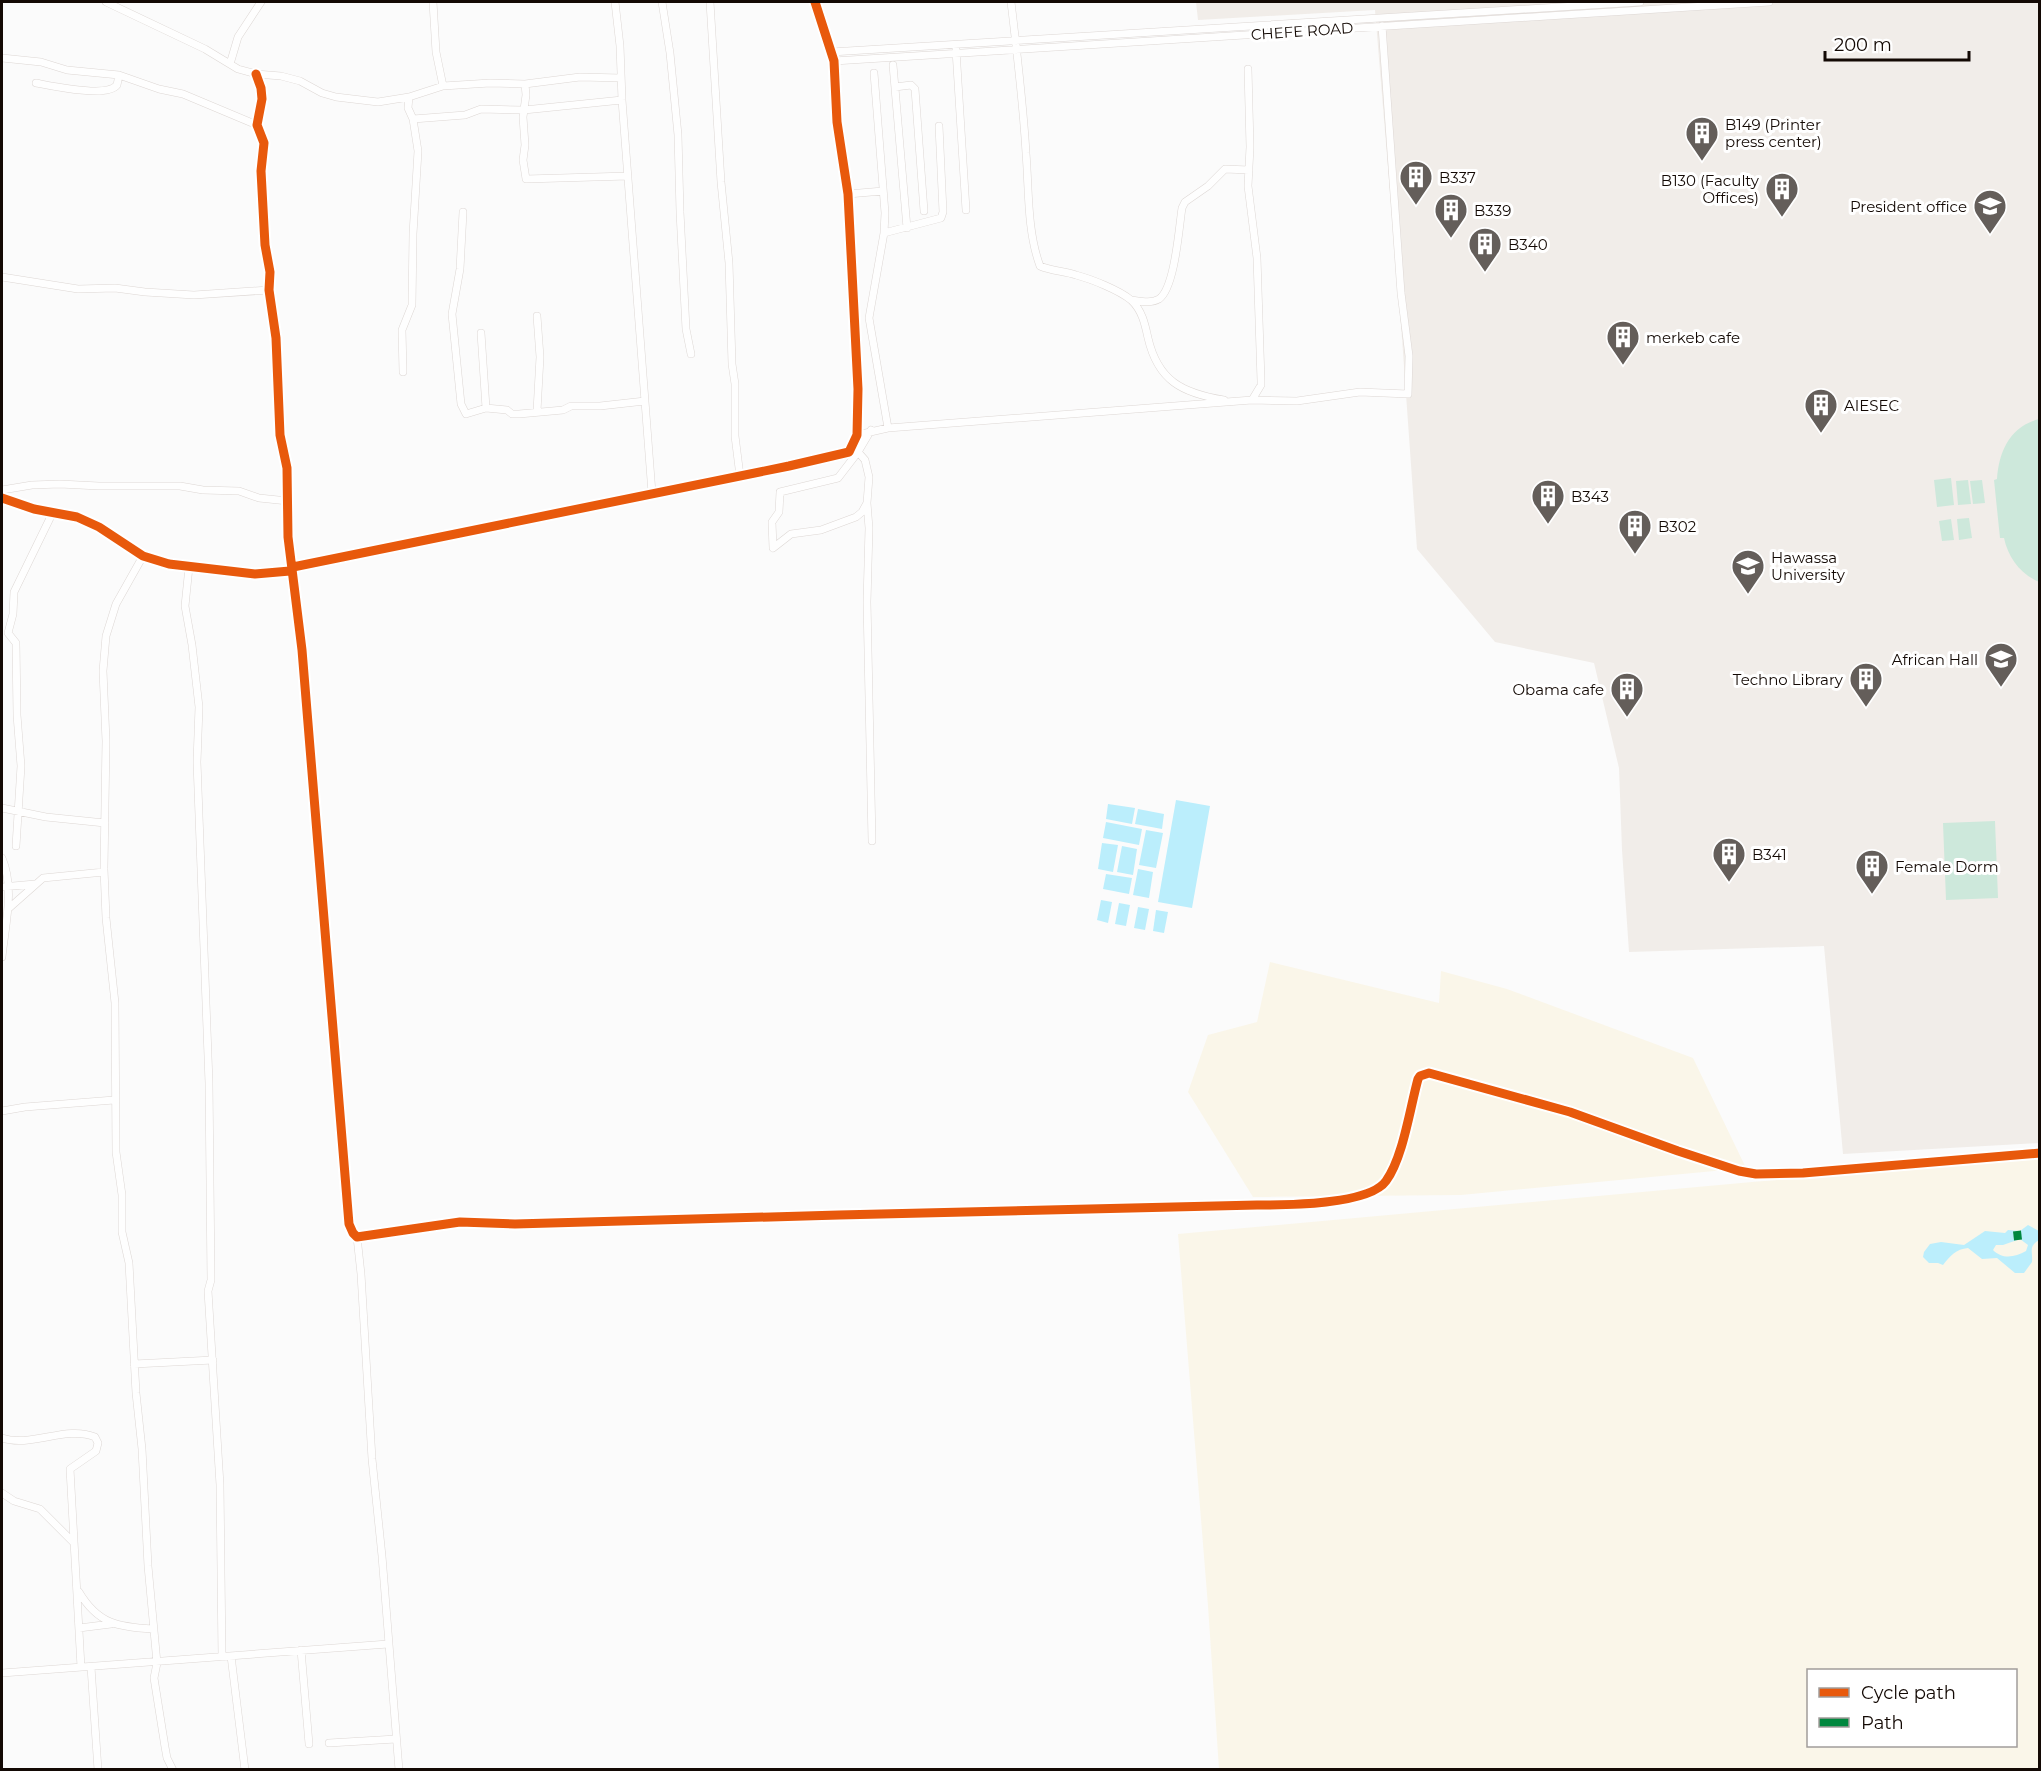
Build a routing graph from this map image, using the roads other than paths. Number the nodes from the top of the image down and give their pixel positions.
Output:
1 (106, 2) edge
2 (261, 2) edge
3 (433, 2) edge
4 (615, 2) edge
5 (662, 2) edge
6 (710, 2) edge
7 (815, 2) edge
8 (1011, 2) edge
9 (1640, 2) edge
10 (1769, 2) edge
11 (1382, 26) junction
12 (1016, 40) junction
13 (956, 44) junction
14 (1017, 50) junction
15 (831, 52) junction
16 (956, 53) junction
17 (2, 58) edge
18 (834, 61) junction
19 (230, 64) junction
20 (893, 65) dead end
21 (1248, 69) dead end
22 (874, 73) dead end
23 (256, 74) junction
24 (119, 75) junction
25 (621, 78) junction
26 (36, 83) dead end
27 (525, 84) junction
28 (442, 86) junction
29 (895, 87) junction
30 (410, 97) junction
31 (622, 100) junction
32 (524, 110) junction
33 (412, 119) junction
34 (257, 125) junction
35 (939, 126) dead end
36 (1249, 170) junction
37 (628, 176) junction
38 (883, 191) junction
39 (848, 194) junction
40 (966, 210) dead end
41 (924, 211) dead end
42 (463, 212) dead end
43 (907, 228) junction
44 (884, 233) junction
45 (2, 277) edge
46 (268, 290) junction
47 (1131, 300) junction
48 (537, 316) dead end
49 (481, 333) dead end
50 (692, 354) dead end
51 (402, 372) dead end
52 (1252, 400) junction
53 (645, 401) junction
54 (1236, 402) junction
55 (486, 408) junction
56 (537, 411) junction
57 (888, 428) junction
58 (871, 430) junction
59 (857, 435) junction
60 (858, 452) junction
61 (740, 476) junction
62 (2, 490) edge
63 (652, 493) junction
64 (2, 498) edge
65 (288, 501) junction
66 (867, 503) junction
67 (53, 512) junction
68 (143, 556) junction
69 (189, 567) junction
70 (293, 567) junction
71 (2, 808) edge
72 (18, 812) junction
73 (105, 823) junction
74 (872, 841) dead end
75 (16, 846) dead end
76 (2, 858) edge
77 (104, 872) junction
78 (35, 884) junction
79 (5, 887) edge
80 (8, 909) junction
81 (2, 957) edge
82 (114, 1100) junction
83 (2, 1111) edge
84 (2040, 1153) edge
85 (357, 1237) junction
86 (213, 1360) junction
87 (134, 1365) junction
88 (2, 1438) edge
89 (2, 1493) edge
90 (74, 1543) junction
91 (77, 1590) junction
92 (111, 1624) junction
93 (79, 1628) junction
94 (153, 1629) junction
95 (388, 1644) junction
96 (301, 1650) junction
97 (231, 1656) junction
98 (222, 1657) junction
99 (157, 1663) junction
100 (81, 1667) junction
101 (91, 1667) junction
102 (2, 1673) edge
103 (396, 1739) junction
104 (329, 1743) dead end
105 (309, 1744) dead end
106 (167, 1758) junction
107 (98, 1770) edge
108 (165, 1770) edge
109 (173, 1770) edge
110 (245, 1770) edge
111 (399, 1770) edge

1 - 19 street
2 - 19 street
3 - 28 street
4 - 25 street
5 - 50 street
6 - 61 street
7 - 15 street
8 - 12 street
9 - 12 street, CHEFE ROAD
10 - 11 street, CHEFE ROAD
11 - 14 street, CHEFE ROAD
11 - 52 street
12 - 13 street, CHEFE ROAD
12 - 14 street
13 - 15 street, CHEFE ROAD
13 - 16 street
14 - 16 street, CHEFE ROAD
14 - 47 street
15 - 18 street
16 - 18 street, CHEFE ROAD
16 - 40 street
17 - 24 street
18 - 39 street
19 - 23 street
20 - 29 street
21 - 36 street
22 - 38 street
23 - 30 street
23 - 34 street
24 - 26 street
24 - 34 street
25 - 27 street
25 - 31 street
27 - 28 street
27 - 32 street
28 - 30 street
29 - 41 street
29 - 43 street
30 - 33 street
31 - 32 street
31 - 37 street
32 - 33 street
32 - 37 street
33 - 51 street
34 - 46 street
35 - 43 street
36 - 47 street
36 - 52 street
37 - 53 street
38 - 39 street
38 - 44 street
39 - 59 street
42 - 55 street
43 - 44 street
44 - 57 street
45 - 46 street
46 - 65 street
47 - 54 street
48 - 56 street
49 - 55 street
52 - 54 street
53 - 56 street
53 - 63 street
54 - 57 street
55 - 56 street
57 - 58 street
58 - 59 street
58 - 60 street
59 - 61 street
60 - 66 street
60 - 66 street
61 - 63 street
62 - 65 street
63 - 70 street
64 - 67 street
65 - 70 street
66 - 74 street
67 - 68 street
67 - 72 street
68 - 69 street
68 - 73 street
69 - 70 street
69 - 86 street
70 - 85 street
71 - 72 street
72 - 73 street
72 - 75 street
73 - 77 street
76 - 79 street
77 - 78 street
77 - 82 street
78 - 79 street
78 - 80 street
79 - 80 street
80 - 81 street
82 - 83 street
82 - 87 street
84 - 85 street
85 - 95 street
86 - 87 street
86 - 98 street
87 - 94 street
88 - 90 street
89 - 90 street
90 - 91 street
91 - 92 street
91 - 93 street
92 - 93 street
92 - 94 street
93 - 100 street
94 - 99 street
95 - 96 street
95 - 103 street
96 - 97 street
96 - 105 street
97 - 98 street
97 - 110 street
98 - 99 street
99 - 101 street
99 - 106 street
100 - 101 street
100 - 102 street
101 - 107 street
103 - 104 street
103 - 111 street
106 - 108 street
106 - 109 street

